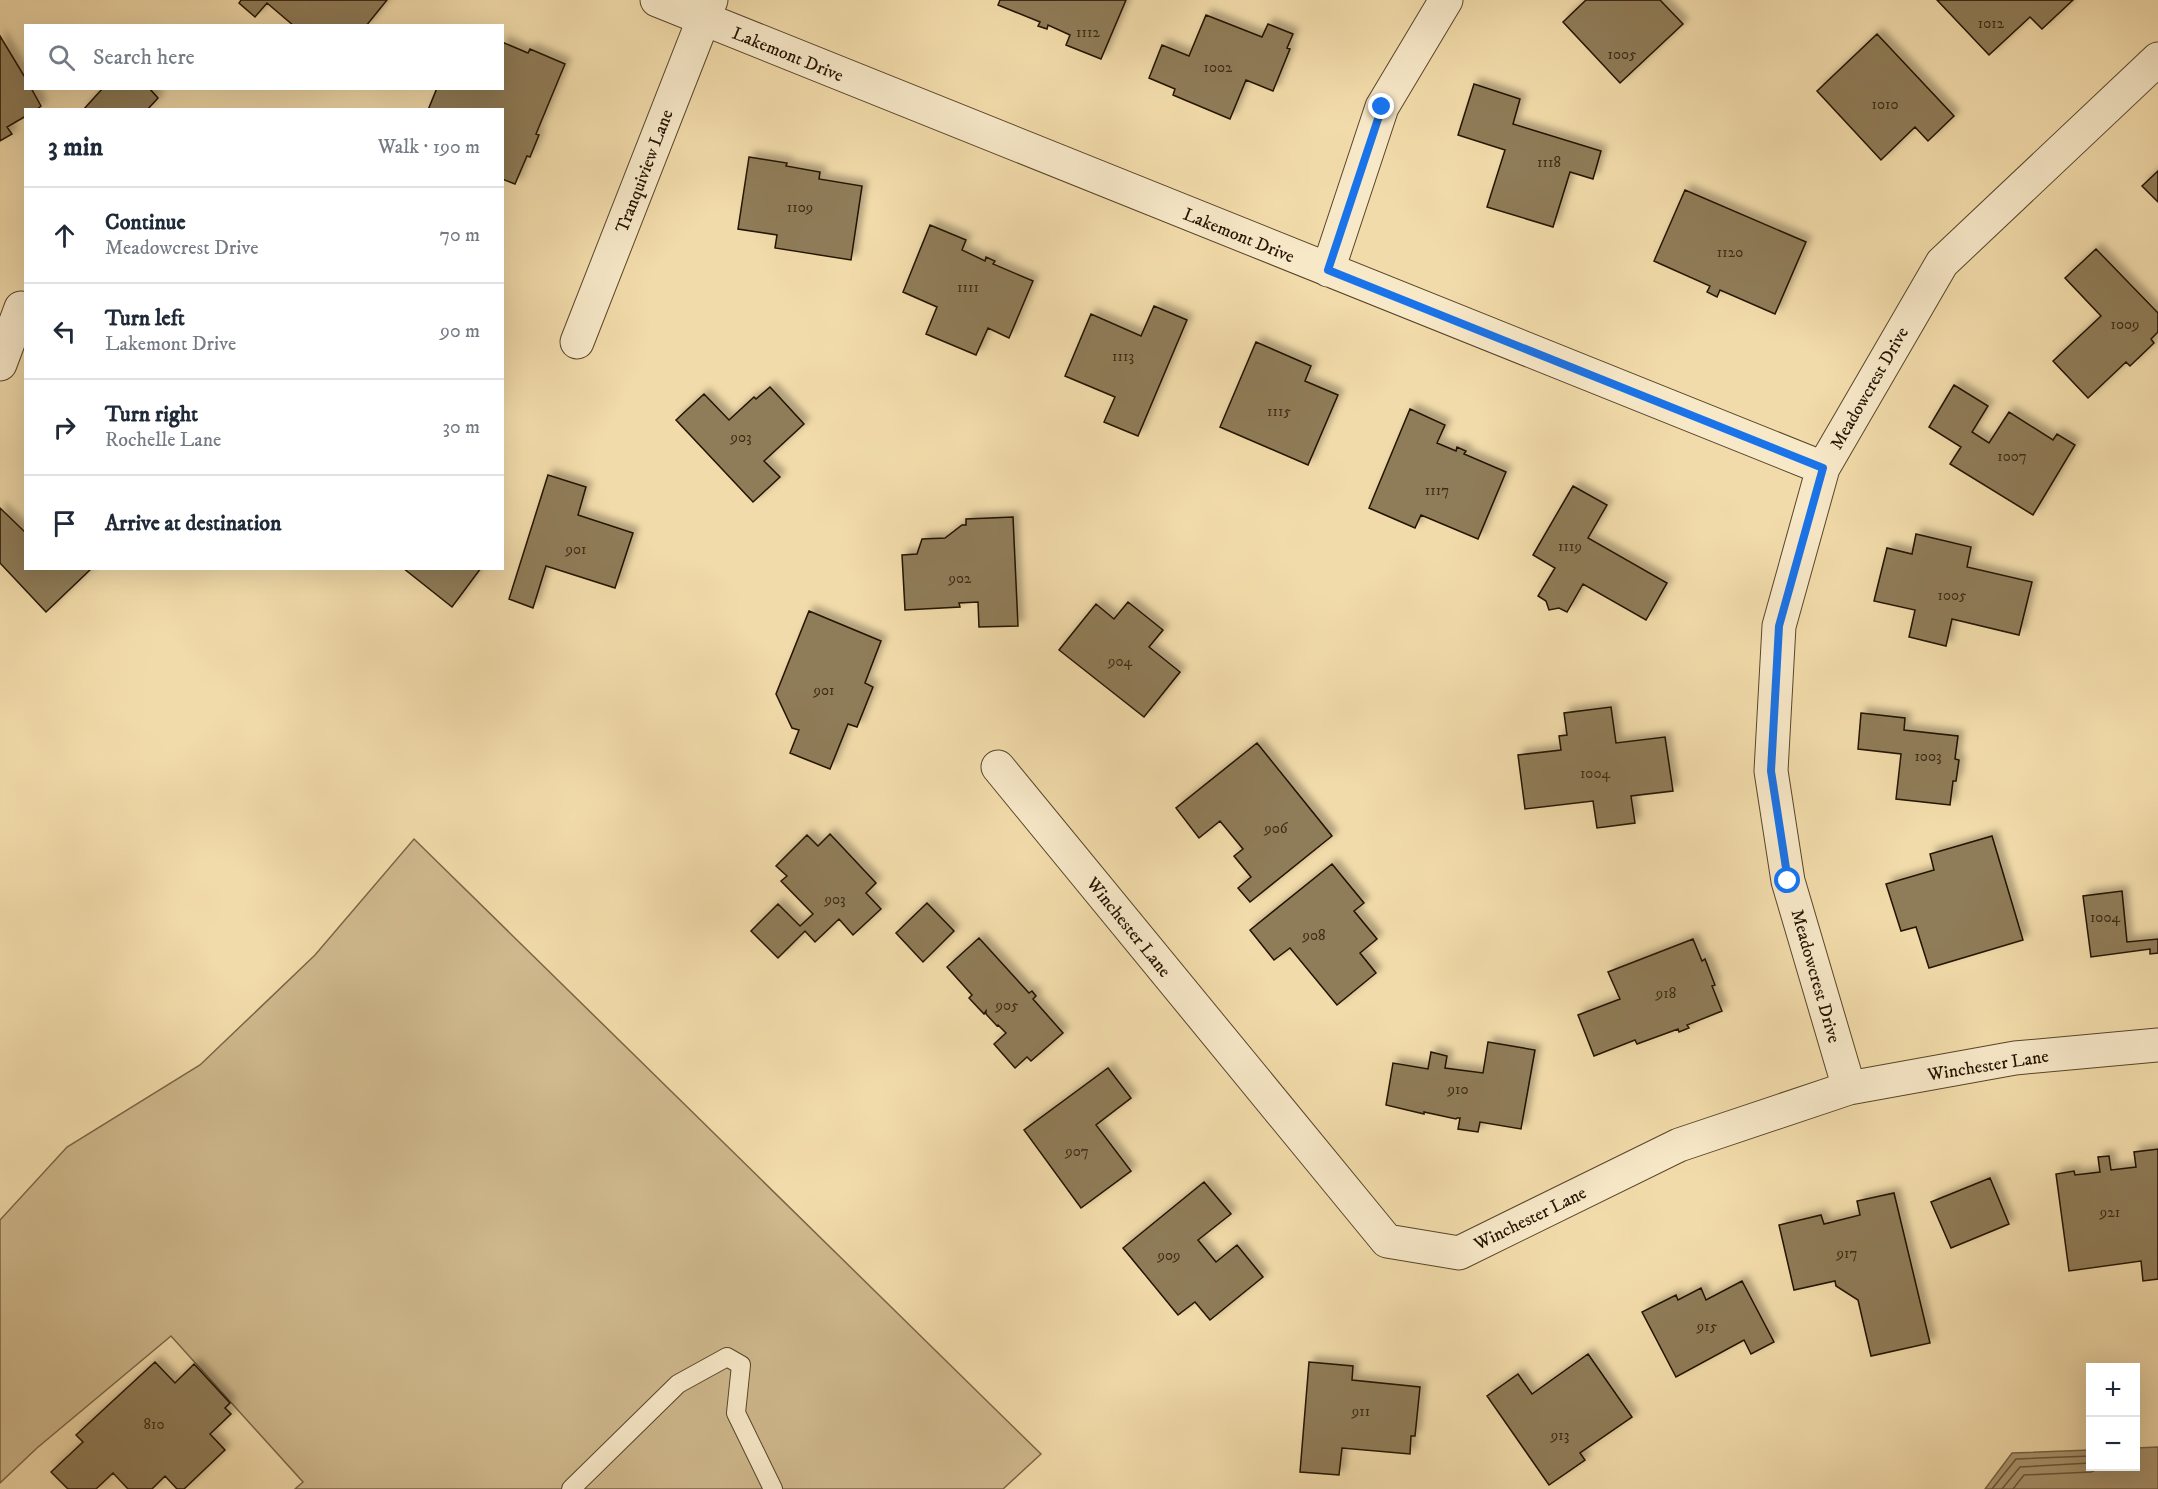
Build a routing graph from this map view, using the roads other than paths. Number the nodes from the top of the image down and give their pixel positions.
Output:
1 (657, 0) edge
2 (1446, 0) edge
3 (707, 10) edge
4 (2158, 59) edge
5 (1328, 270) junction
6 (21, 308) dead end
7 (578, 342) dead end
8 (0, 364) edge
9 (1823, 468) junction
10 (998, 767) dead end
11 (2158, 1045) edge
12 (1849, 1088) junction
13 (571, 1489) edge
14 (773, 1489) edge

1 - 3 street, Lakemont Drive
2 - 5 street
3 - 5 street, Lakemont Drive
3 - 7 street, Tranquiview Lane
4 - 9 street, Meadowcrest Drive
5 - 9 street, Lakemont Drive
6 - 8 street
9 - 12 street, Meadowcrest Drive
10 - 12 street, Winchester Lane
11 - 12 street, Winchester Lane
13 - 14 lane

